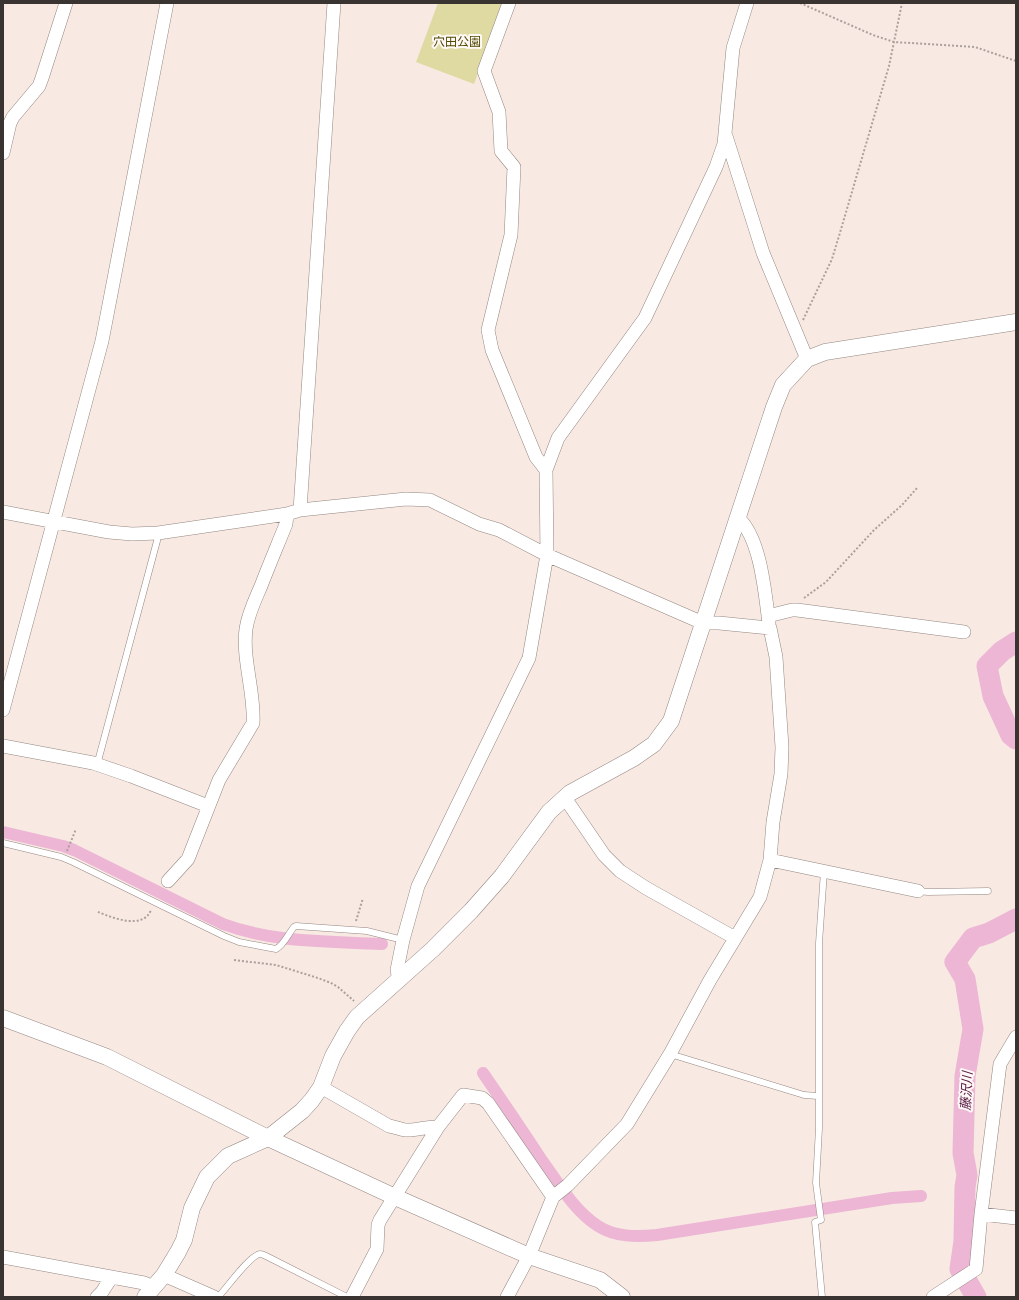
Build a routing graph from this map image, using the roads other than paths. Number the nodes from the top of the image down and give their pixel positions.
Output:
1 (66, 3) edge
2 (167, 3) edge
3 (334, 3) edge
4 (509, 3) edge
5 (747, 3) edge
6 (725, 132) junction
7 (3, 153) edge
8 (1016, 322) edge
9 (807, 359) junction
10 (546, 470) junction
11 (3, 512) edge
12 (294, 512) junction
13 (738, 518) junction
14 (54, 522) junction
15 (158, 532) junction
16 (547, 555) junction
17 (769, 622) junction
18 (703, 623) junction
19 (964, 632) dead end
20 (3, 710) edge
21 (3, 746) edge
22 (97, 765) junction
23 (565, 798) junction
24 (208, 806) junction
25 (3, 843) edge
26 (770, 860) junction
27 (824, 871) junction
28 (168, 881) dead end
29 (918, 891) joint
30 (988, 891) dead end
31 (735, 938) junction
32 (404, 940) junction
33 (399, 979) junction
34 (3, 1018) edge
35 (1016, 1037) edge
36 (670, 1054) junction
37 (321, 1087) junction
38 (818, 1096) junction
39 (438, 1127) junction
40 (268, 1138) junction
41 (555, 1195) junction
42 (395, 1197) junction
43 (981, 1214) junction
44 (1016, 1218) edge
45 (529, 1256) junction
46 (3, 1257) edge
47 (164, 1275) junction
48 (111, 1278) junction
49 (149, 1292) edge
50 (96, 1297) edge
51 (214, 1297) edge
52 (218, 1297) edge
53 (347, 1297) edge
54 (352, 1297) edge
55 (507, 1297) edge
56 (622, 1297) edge
57 (822, 1297) edge
58 (933, 1297) edge

1 - 7 street
2 - 14 street
3 - 12 street
4 - 10 street
5 - 6 street
6 - 9 street
6 - 10 street
8 - 9 street
9 - 13 street
10 - 16 street
11 - 14 street
12 - 15 street
12 - 16 street
12 - 24 street
13 - 17 street
13 - 18 street
14 - 15 street
14 - 20 street
15 - 22 lane
16 - 18 street
16 - 32 street
17 - 18 street
17 - 19 street
17 - 26 street
18 - 23 street
21 - 22 street
22 - 24 street
23 - 31 street
23 - 33 street
24 - 28 street
25 - 32 lane
26 - 27 street
26 - 31 street
27 - 29 street
27 - 38 lane
29 - 30 lane
31 - 36 street
32 - 33 street
33 - 37 street
34 - 40 street
35 - 43 street
36 - 38 lane
36 - 41 street
37 - 39 street
37 - 40 street
38 - 57 lane
39 - 41 street
39 - 42 street
40 - 42 street
40 - 47 street
41 - 45 street
42 - 45 street
42 - 54 street
43 - 44 street
43 - 58 street
45 - 55 street
45 - 56 street
46 - 48 street
47 - 49 street
47 - 51 street
48 - 49 street
48 - 50 street
52 - 53 lane

